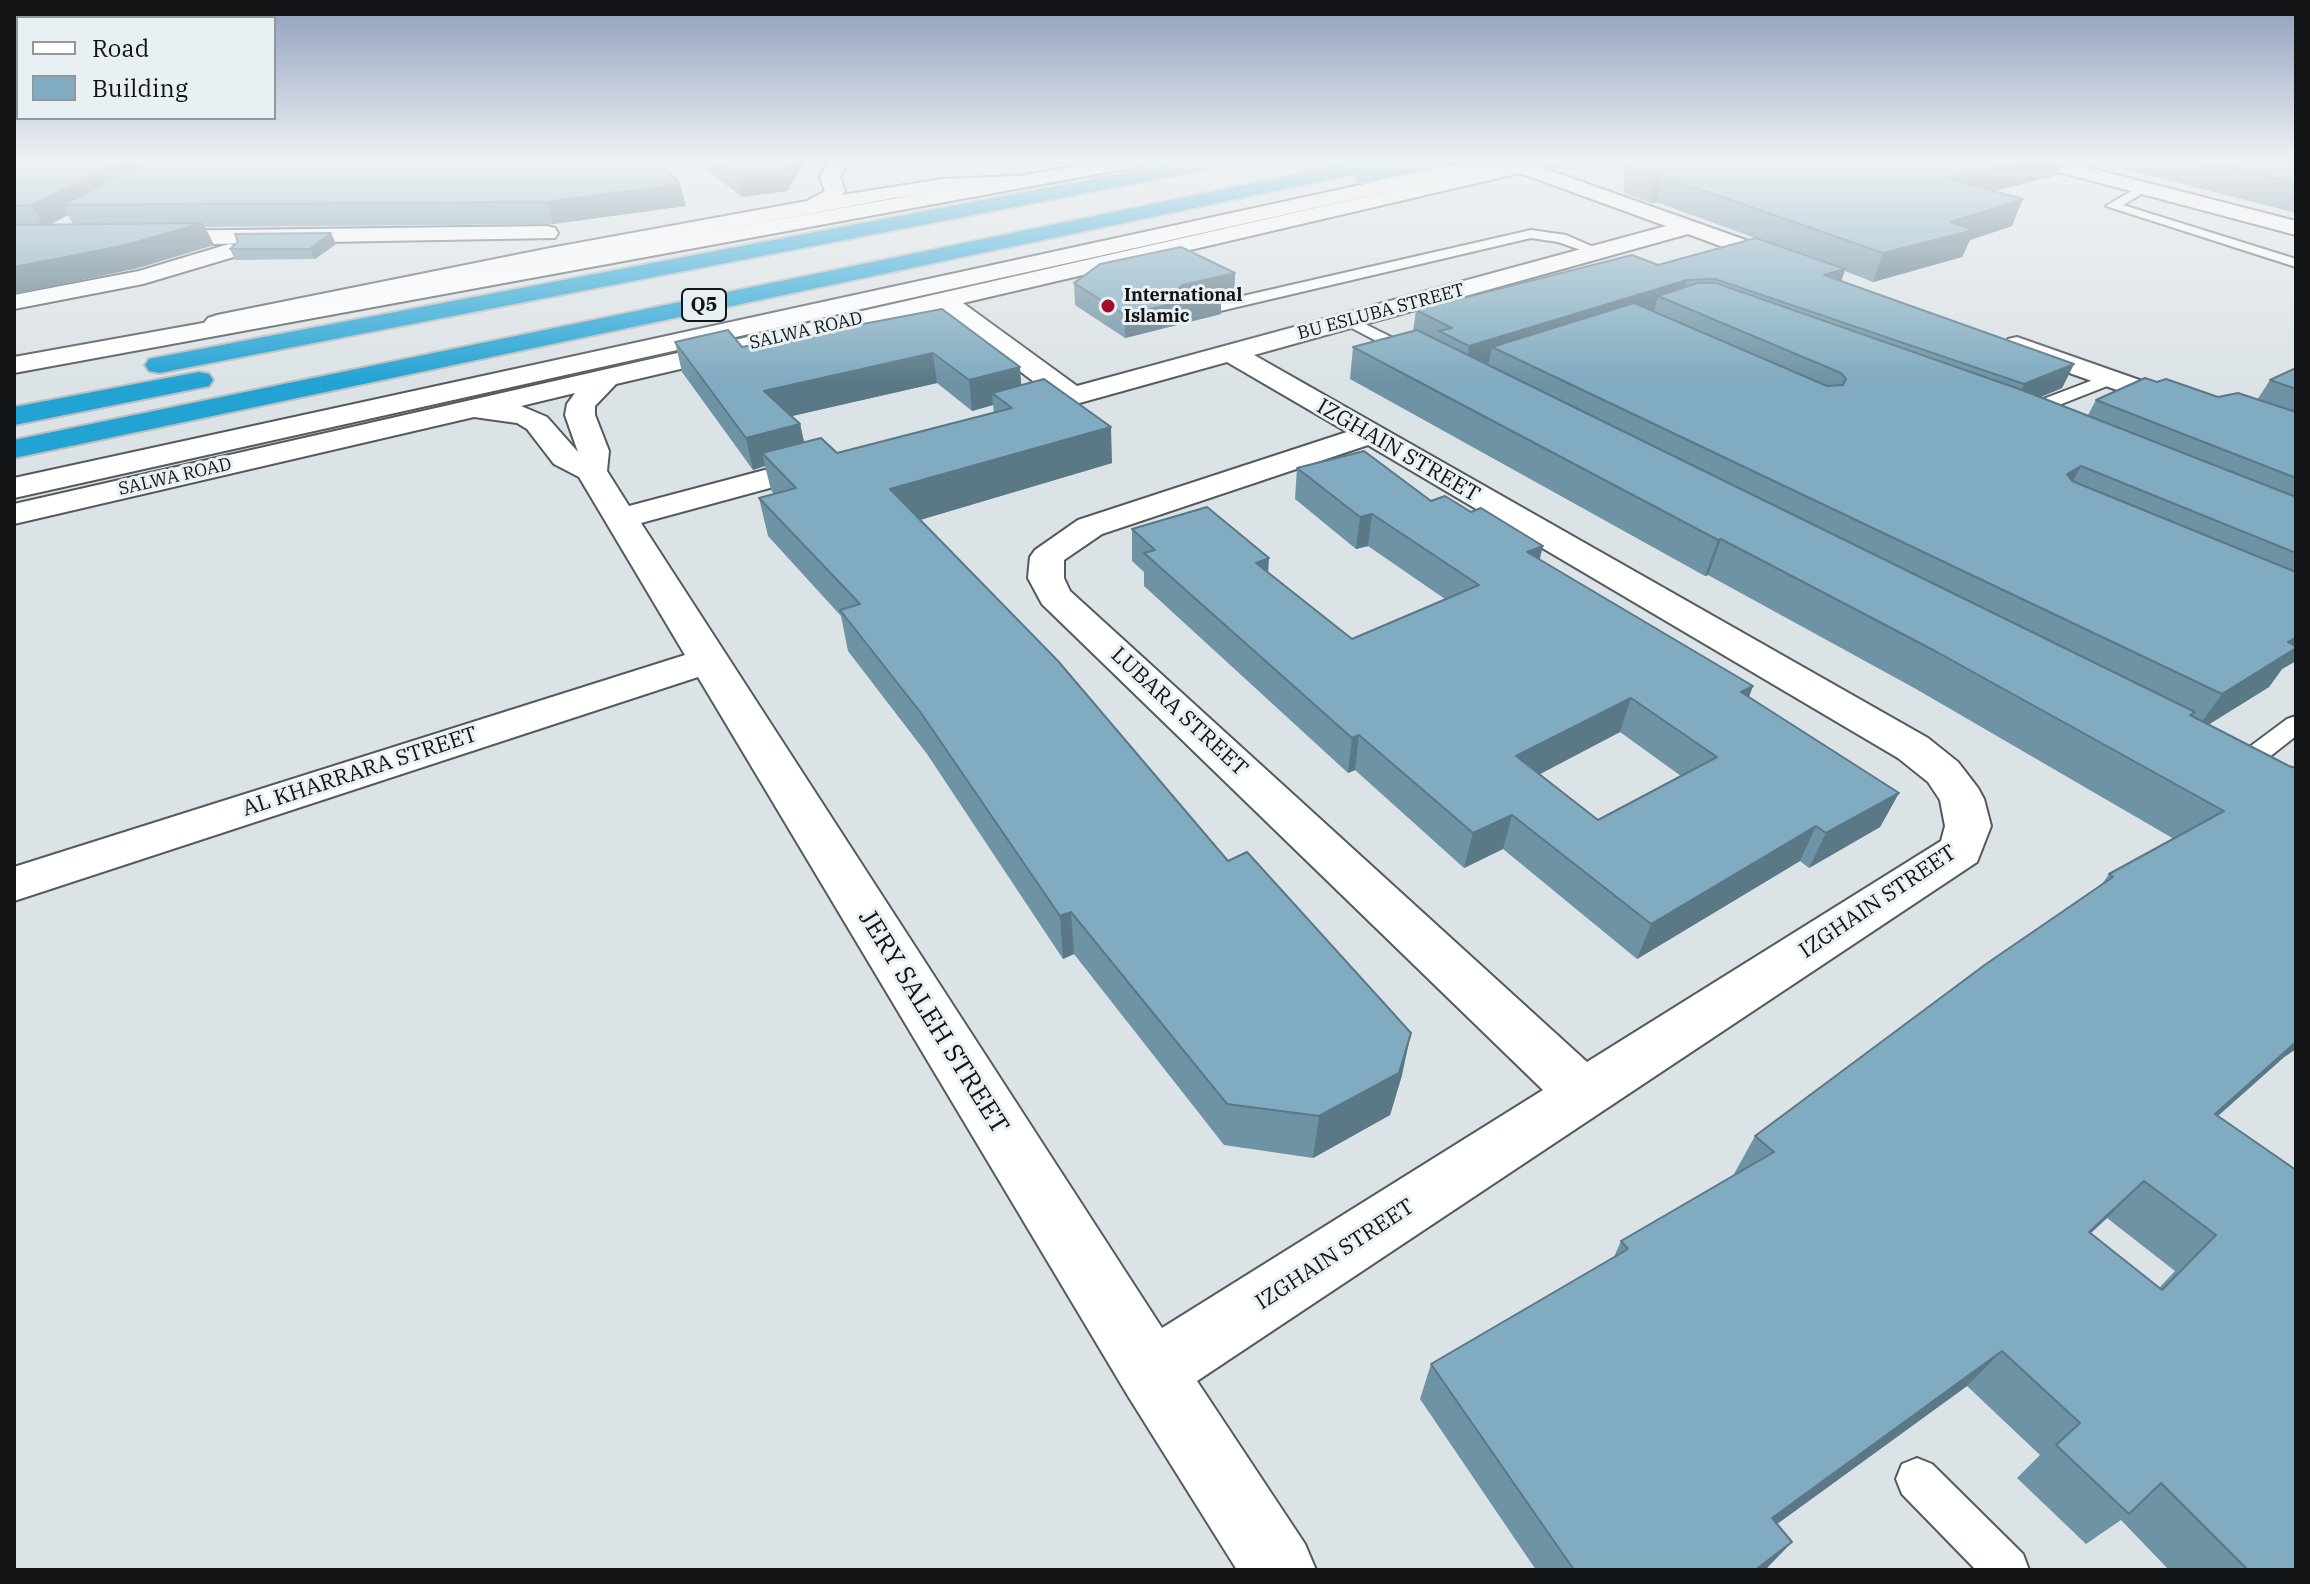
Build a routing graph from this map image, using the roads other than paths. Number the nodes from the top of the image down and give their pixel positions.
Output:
1 (597, 234) edge
2 (623, 234) edge
3 (734, 234) edge
4 (839, 234) edge
5 (931, 234) edge
6 (1040, 234) edge
7 (1149, 234) edge
8 (1163, 234) edge
9 (1214, 234) edge
10 (1664, 234) edge
11 (1708, 234) edge
12 (2202, 234) edge
13 (134, 238) edge
14 (261, 238) junction
15 (1113, 244) junction
16 (545, 245) junction
17 (1598, 252) junction
18 (2296, 263) edge
19 (1809, 270) edge
20 (941, 299) junction
21 (14, 302) edge
22 (1183, 315) edge
23 (1349, 321) junction
24 (736, 328) junction
25 (1989, 335) edge
26 (120, 346) junction
27 (1231, 353) junction
28 (14, 365) edge
29 (1438, 367) edge
30 (644, 369) junction
31 (606, 378) junction
32 (2109, 379) junction
33 (14, 392) edge
34 (2148, 392) junction
35 (1073, 397) junction
36 (2124, 403) edge
37 (468, 410) junction
38 (14, 416) edge
39 (982, 421) edge
40 (407, 425) junction
41 (2041, 430) edge
42 (1369, 435) junction
43 (246, 437) junction
44 (2296, 445) edge
45 (14, 449) edge
46 (846, 458) edge
47 (591, 471) junction
48 (14, 488) edge
49 (14, 514) edge
50 (619, 519) junction
51 (707, 661) junction
52 (2296, 724) edge
53 (2210, 755) edge
54 (14, 884) edge
55 (1585, 1095) junction
56 (1152, 1372) junction
57 (1917, 1479) dead end
58 (1279, 1570) edge
59 (2007, 1570) edge

1 - 16 street
2 - 16 street
3 - 26 street
4 - 33 highway
5 - 38 highway, Q5
6 - 45 highway, Q5
7 - 15 highway
8 - 15 street, SALWA ROAD
9 - 20 street, SALWA ROAD
10 - 17 street, BU ESLUBA STREET
11 - 19 street
12 - 18 lane
13 - 14 street
14 - 16 street
14 - 21 street
15 - 24 street, SALWA ROAD
16 - 26 street
17 - 22 lane
17 - 23 street, BU ESLUBA STREET
20 - 30 street, SALWA ROAD
20 - 35 street
23 - 27 street, BU ESLUBA STREET
23 - 29 lane
24 - 30 street
24 - 43 street, SALWA ROAD
25 - 32 street
26 - 28 street
27 - 35 street, BU ESLUBA STREET
27 - 42 street, IZGHAIN STREET
30 - 31 street, SALWA ROAD
31 - 37 street, SALWA ROAD
31 - 47 street, JERY SALEH STREET
32 - 34 street
32 - 41 lane
34 - 36 lane
34 - 44 street
35 - 39 street, BU ESLUBA STREET
37 - 40 street, SALWA ROAD
37 - 47 street, JERY SALEH STREET
40 - 43 street
40 - 49 street, SALWA ROAD
42 - 55 street, LUBARA STREET
42 - 55 street, IZGHAIN STREET
43 - 48 street, SALWA ROAD
46 - 50 street
47 - 50 street, JERY SALEH STREET
50 - 51 street, JERY SALEH STREET
51 - 54 street, AL KHARRARA STREET
51 - 56 street, JERY SALEH STREET
52 - 53 lane
55 - 56 street, IZGHAIN STREET
56 - 58 street, JERY SALEH STREET
57 - 59 lane

